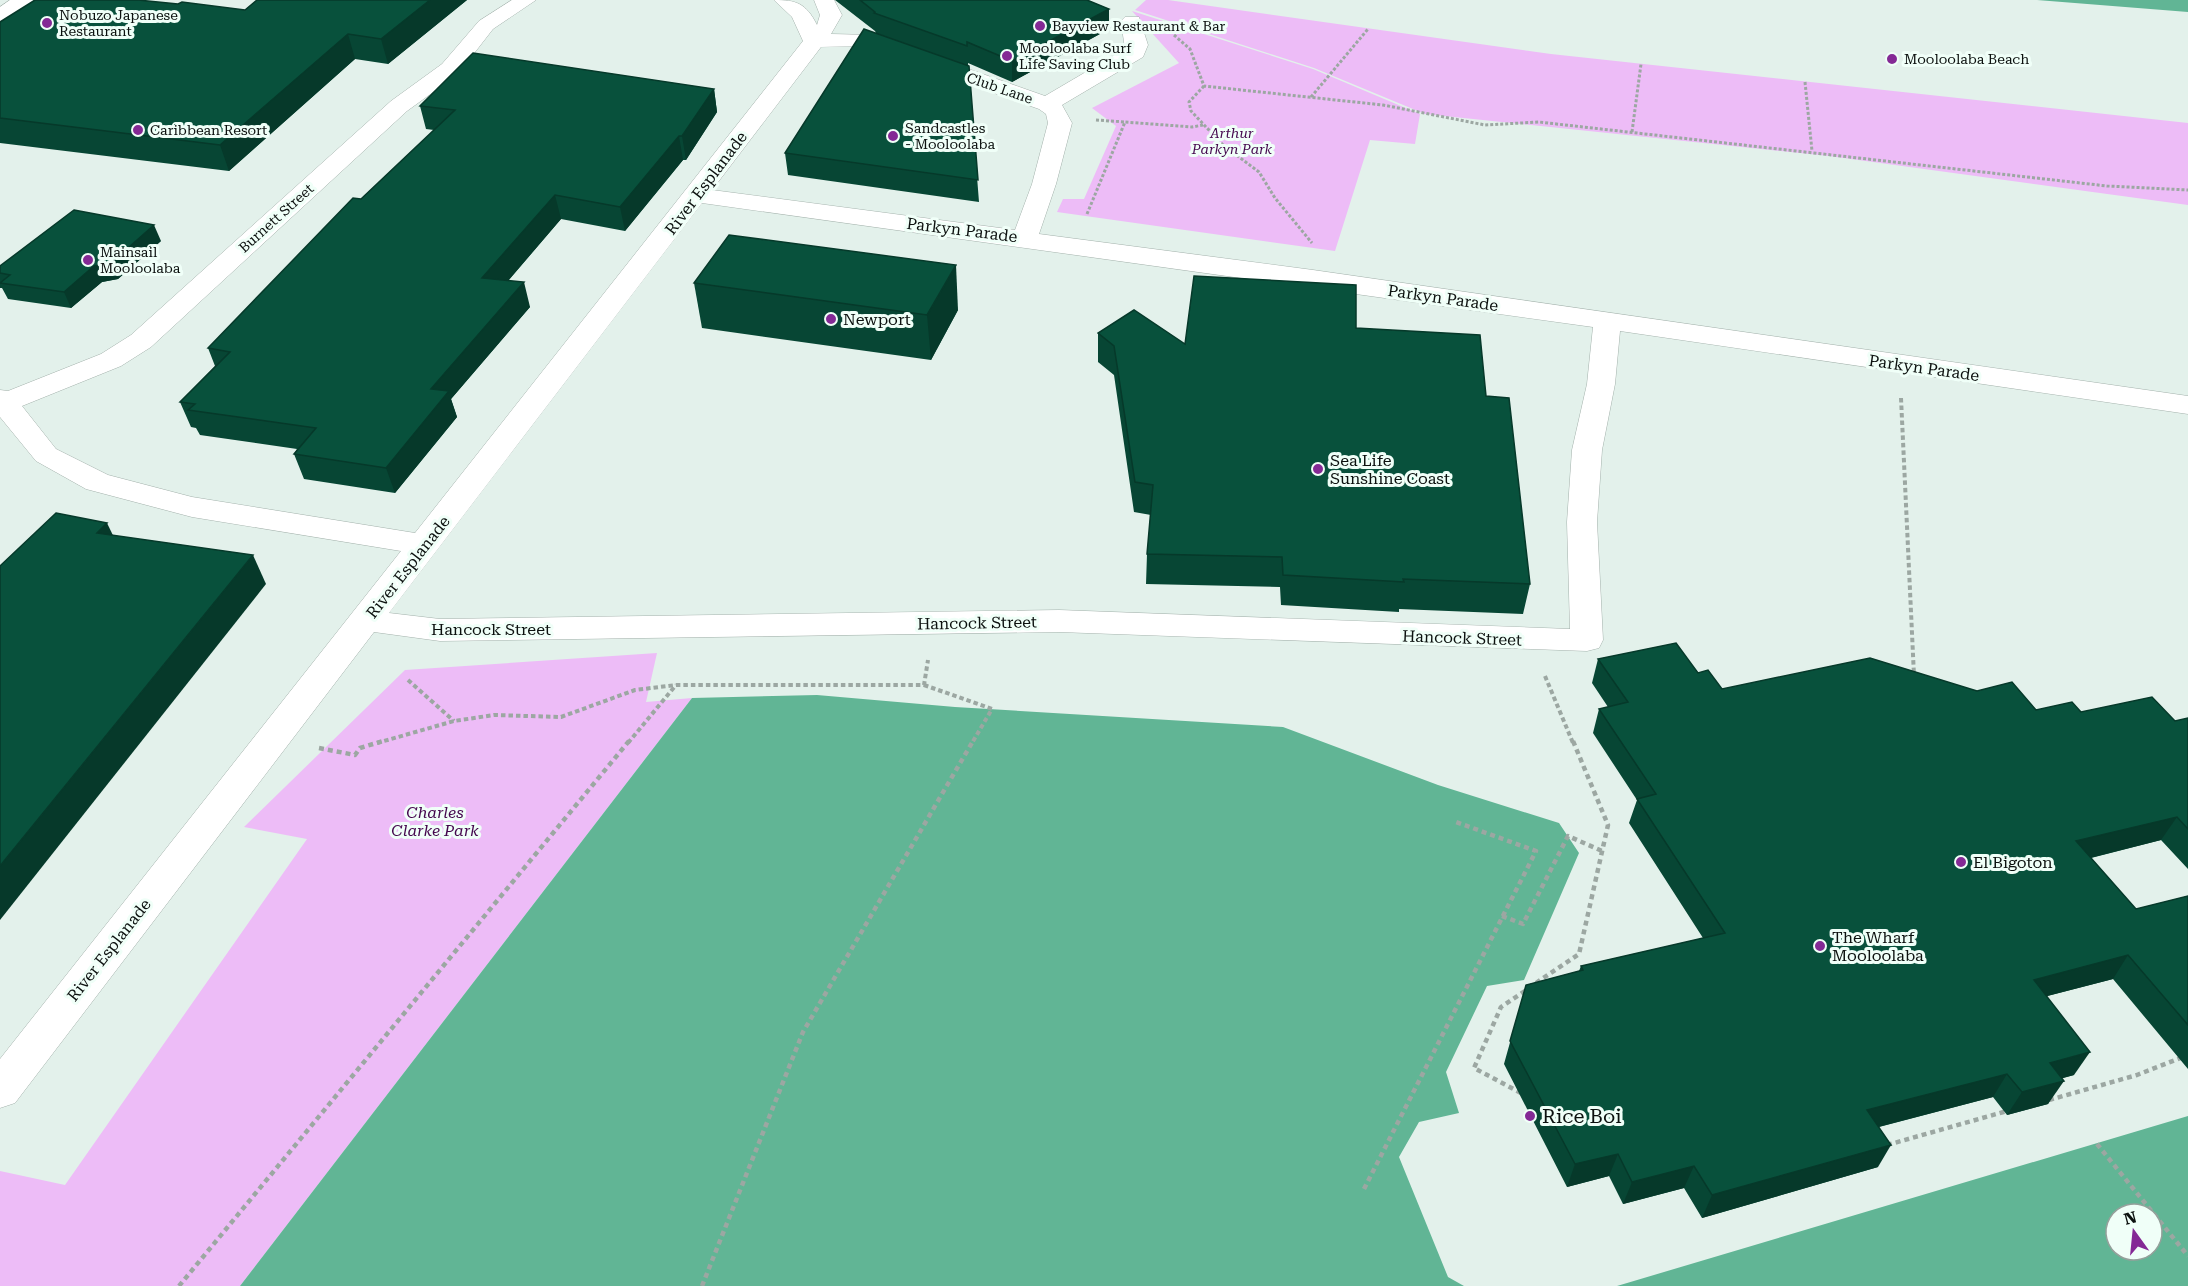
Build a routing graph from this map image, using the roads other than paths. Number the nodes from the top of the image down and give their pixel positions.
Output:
1 (24, 0) edge
2 (526, 0) edge
3 (784, 0) edge
4 (824, 0) edge
5 (0, 16) edge
6 (1132, 21) road end
7 (814, 41) junction
8 (1047, 104) junction
9 (697, 195) junction
10 (1025, 238) junction
11 (1607, 322) junction
12 (2, 400) edge
13 (2188, 405) edge
14 (424, 545) junction
15 (367, 620) junction
16 (0, 1090) edge

1 - 5 street
2 - 12 street, Burnett Street
3 - 7 street
4 - 7 street, River Esplanade
6 - 8 street
7 - 8 street, Club Lane
7 - 9 street, River Esplanade
8 - 10 street, Club Lane
9 - 10 street, Parkyn Parade
9 - 14 street, River Esplanade
10 - 11 street, Parkyn Parade
11 - 13 street, Parkyn Parade
11 - 15 street, Hancock Street
12 - 14 street
14 - 15 street, River Esplanade
15 - 16 street, River Esplanade

